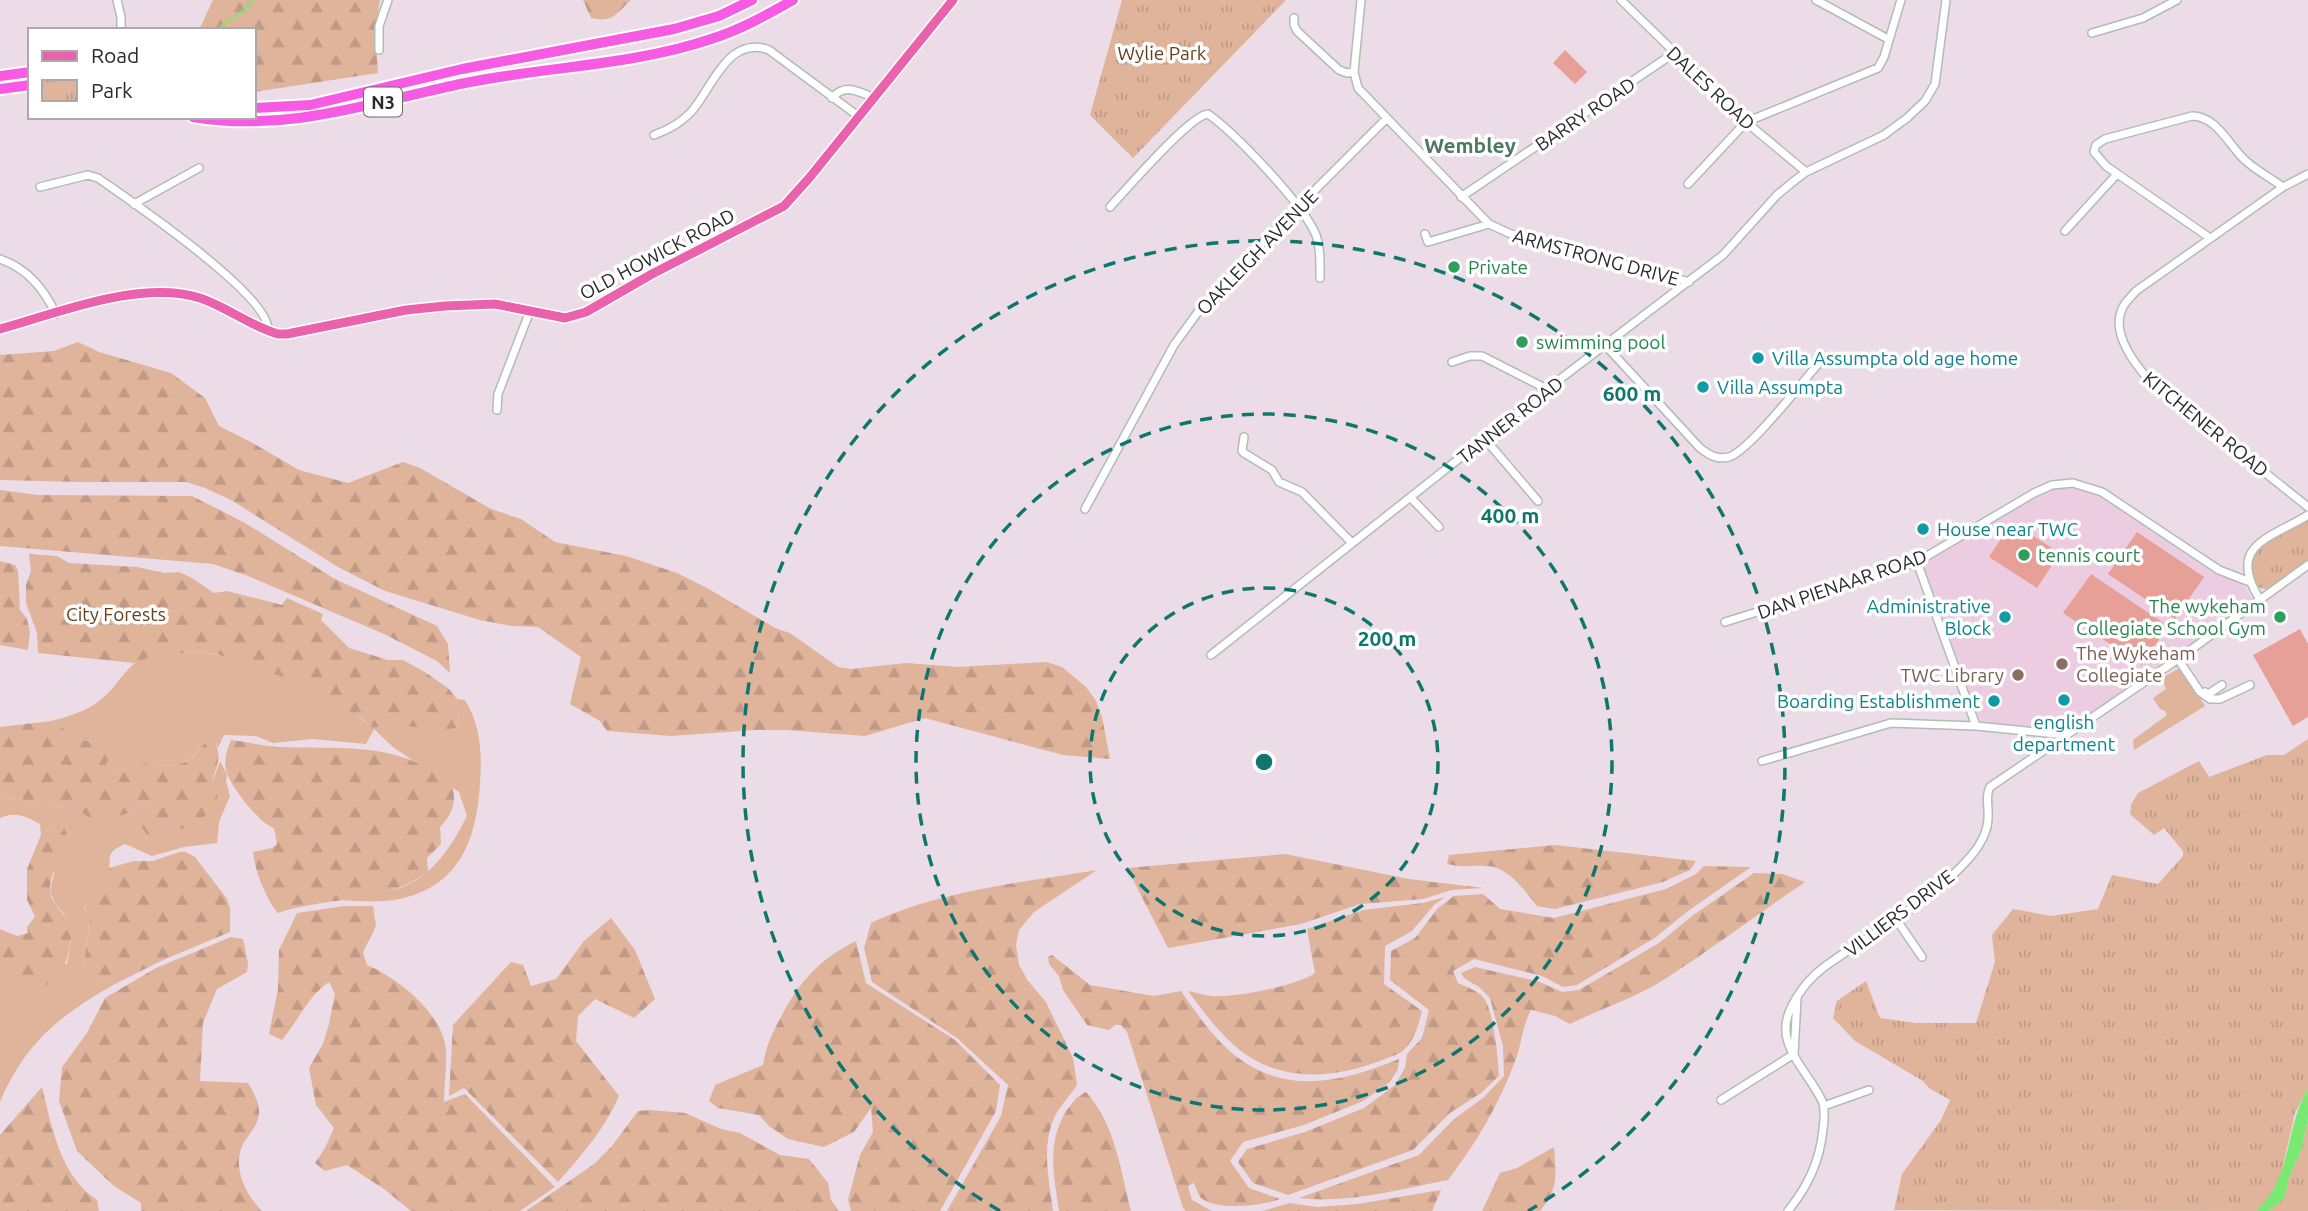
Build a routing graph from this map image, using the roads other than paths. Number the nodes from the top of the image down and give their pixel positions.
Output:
1 (117, 0) edge
2 (388, 0) edge
3 (752, 0) edge
4 (762, 0) edge
5 (793, 0) edge
6 (953, 0) edge
7 (1360, 0) edge
8 (1621, 0) edge
9 (1816, 0) edge
10 (1901, 0) edge
11 (1946, 0) edge
12 (2177, 0) edge
13 (1294, 18) dead end
14 (121, 28) edge
15 (2092, 33) dead end
16 (1888, 40) junction
17 (379, 51) dead end
18 (570, 51) junction
19 (1674, 53) junction
20 (28, 72) edge
21 (1354, 72) junction
22 (0, 76) edge
23 (28, 85) edge
24 (0, 89) edge
25 (873, 97) junction
26 (832, 98) junction
27 (256, 108) edge
28 (858, 116) junction
29 (1387, 118) junction
30 (203, 119) edge
31 (1746, 122) junction
32 (654, 135) dead end
33 (199, 168) dead end
34 (1806, 172) junction
35 (2117, 174) junction
36 (2308, 174) edge
37 (1688, 184) dead end
38 (40, 187) dead end
39 (2283, 187) junction
40 (1461, 197) junction
41 (134, 204) junction
42 (1110, 207) dead end
43 (1299, 208) junction
44 (1489, 225) junction
45 (2065, 231) dead end
46 (1425, 234) dead end
47 (2210, 238) junction
48 (0, 259) edge
49 (1320, 278) dead end
50 (1689, 282) junction
51 (530, 311) junction
52 (56, 314) junction
53 (0, 329) edge
54 (268, 331) junction
55 (1606, 346) junction
56 (1452, 362) dead end
57 (1819, 362) dead end
58 (1547, 389) junction
59 (497, 410) dead end
60 (1244, 437) dead end
61 (1485, 439) junction
62 (1411, 498) junction
63 (1538, 501) dead end
64 (2308, 507) edge
65 (1085, 509) dead end
66 (2308, 515) edge
67 (1439, 527) dead end
68 (1352, 543) junction
69 (1917, 562) junction
70 (2308, 565) edge
71 (2250, 582) junction
72 (2260, 600) junction
73 (1726, 622) dead end
74 (1210, 655) dead end
75 (2180, 657) junction
76 (2222, 685) dead end
77 (2250, 685) dead end
78 (1976, 726) junction
79 (2066, 735) junction
80 (1762, 761) dead end
81 (1896, 919) junction
82 (1922, 957) dead end
83 (1794, 1054) junction
84 (1869, 1090) dead end
85 (1721, 1100) dead end
86 (1824, 1106) junction
87 (1788, 1211) edge

1 - 14 street
2 - 17 street
3 - 18 highway
4 - 18 highway
5 - 30 highway, N3
6 - 25 main road, OLD HOWICK ROAD
7 - 21 street
8 - 19 street, DALES ROAD
9 - 16 street
10 - 16 street
11 - 34 street, TANNER ROAD
12 - 15 street
13 - 21 street
16 - 31 street
18 - 27 highway, N3
19 - 31 street, DALES ROAD
19 - 40 street, BARRY ROAD
20 - 22 highway
21 - 29 street, ARMSTRONG DRIVE
23 - 24 highway
25 - 26 street
25 - 28 main road, OLD HOWICK ROAD
26 - 28 street
26 - 32 street
28 - 51 main road, OLD HOWICK ROAD
29 - 40 street, ARMSTRONG DRIVE
29 - 43 street, OAKLEIGH AVENUE
31 - 34 street, DALES ROAD
31 - 37 street
33 - 41 street
34 - 50 street, TANNER ROAD
35 - 39 street
35 - 45 street
35 - 47 street
36 - 39 street, KITCHENER ROAD
38 - 41 street
39 - 47 street, KITCHENER ROAD
40 - 44 street, ARMSTRONG DRIVE
41 - 54 street
42 - 43 street
43 - 49 street
43 - 65 street, OAKLEIGH AVENUE
44 - 46 street
44 - 50 street, ARMSTRONG DRIVE
47 - 64 street, KITCHENER ROAD
48 - 52 street
50 - 55 street, TANNER ROAD
51 - 54 main road, OLD HOWICK ROAD
51 - 59 street
52 - 53 main road, OLD HOWICK ROAD
52 - 54 main road, OLD HOWICK ROAD
55 - 57 street
55 - 58 street, TANNER ROAD
56 - 58 street
58 - 61 street, TANNER ROAD
60 - 68 street
61 - 62 street, TANNER ROAD
61 - 63 street
62 - 67 street
62 - 68 street, TANNER ROAD
66 - 71 street
68 - 74 street, TANNER ROAD
69 - 71 street, DAN PIENAAR ROAD
69 - 73 street, DAN PIENAAR ROAD
69 - 78 street
70 - 72 street, VILLIERS DRIVE
71 - 72 street
72 - 75 street, VILLIERS DRIVE
75 - 76 street
75 - 77 street
75 - 79 street, VILLIERS DRIVE
78 - 79 street
78 - 80 street
79 - 81 street, VILLIERS DRIVE
81 - 82 street
81 - 83 street, VILLIERS DRIVE
83 - 85 street
83 - 86 street, VILLIERS DRIVE
84 - 86 street
86 - 87 street

